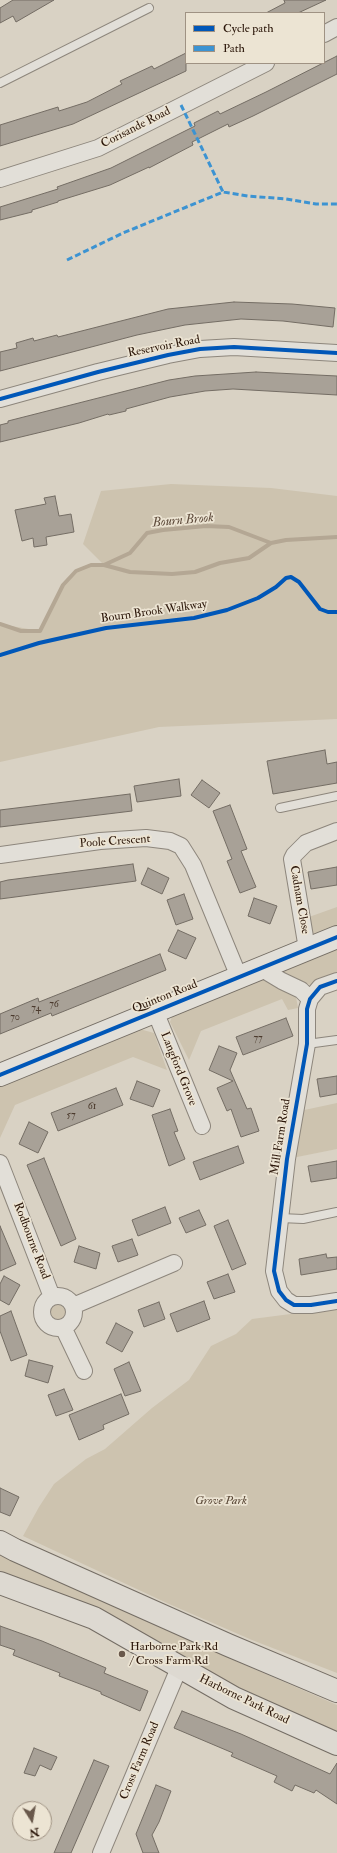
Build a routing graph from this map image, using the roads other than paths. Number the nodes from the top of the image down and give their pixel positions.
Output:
1 (149, 8) dead end
2 (337, 27) edge
3 (325, 33) edge
4 (264, 64) edge
5 (0, 83) edge
6 (0, 179) edge
7 (337, 353) edge
8 (0, 399) edge
9 (337, 796) edge
10 (280, 808) dead end
11 (337, 830) edge
12 (0, 855) edge
13 (337, 938) edge
14 (307, 949) junction
15 (262, 969) junction
16 (239, 978) junction
17 (337, 981) edge
18 (310, 999) junction
19 (155, 1011) junction
20 (337, 1040) edge
21 (307, 1044) junction
22 (0, 1074) edge
23 (202, 1126) dead end
24 (0, 1163) edge
25 (337, 1212) edge
26 (280, 1218) junction
27 (174, 1263) dead end
28 (52, 1297) junction
29 (337, 1301) edge
30 (72, 1306) junction
31 (63, 1327) junction
32 (84, 1371) dead end
33 (0, 1542) edge
34 (0, 1583) edge
35 (179, 1668) junction
36 (337, 1691) edge
37 (337, 1744) edge
38 (101, 1853) edge

1 - 5 lane
2 - 3 street
4 - 6 street, Corisande Road
7 - 8 street, Reservoir Road
9 - 10 lane
11 - 14 street, Cadnam Close
12 - 16 street, Poole Crescent
13 - 14 street, Quinton Road
14 - 15 street, Quinton Road
15 - 16 street, Quinton Road
15 - 18 street
16 - 19 street, Quinton Road
17 - 18 street
18 - 21 street, Mill Farm Road
19 - 22 street, Quinton Road
19 - 23 street, Langford Grove
20 - 21 lane
21 - 26 street, Mill Farm Road
24 - 28 street, Rodbourne Road
25 - 26 lane
26 - 29 street, Mill Farm Road
27 - 30 street
28 - 30 street
28 - 31 street
30 - 31 street
31 - 32 street
33 - 36 main road
34 - 35 main road, Harborne Park Road
35 - 37 main road, Harborne Park Road
35 - 38 street, Cross Farm Road

